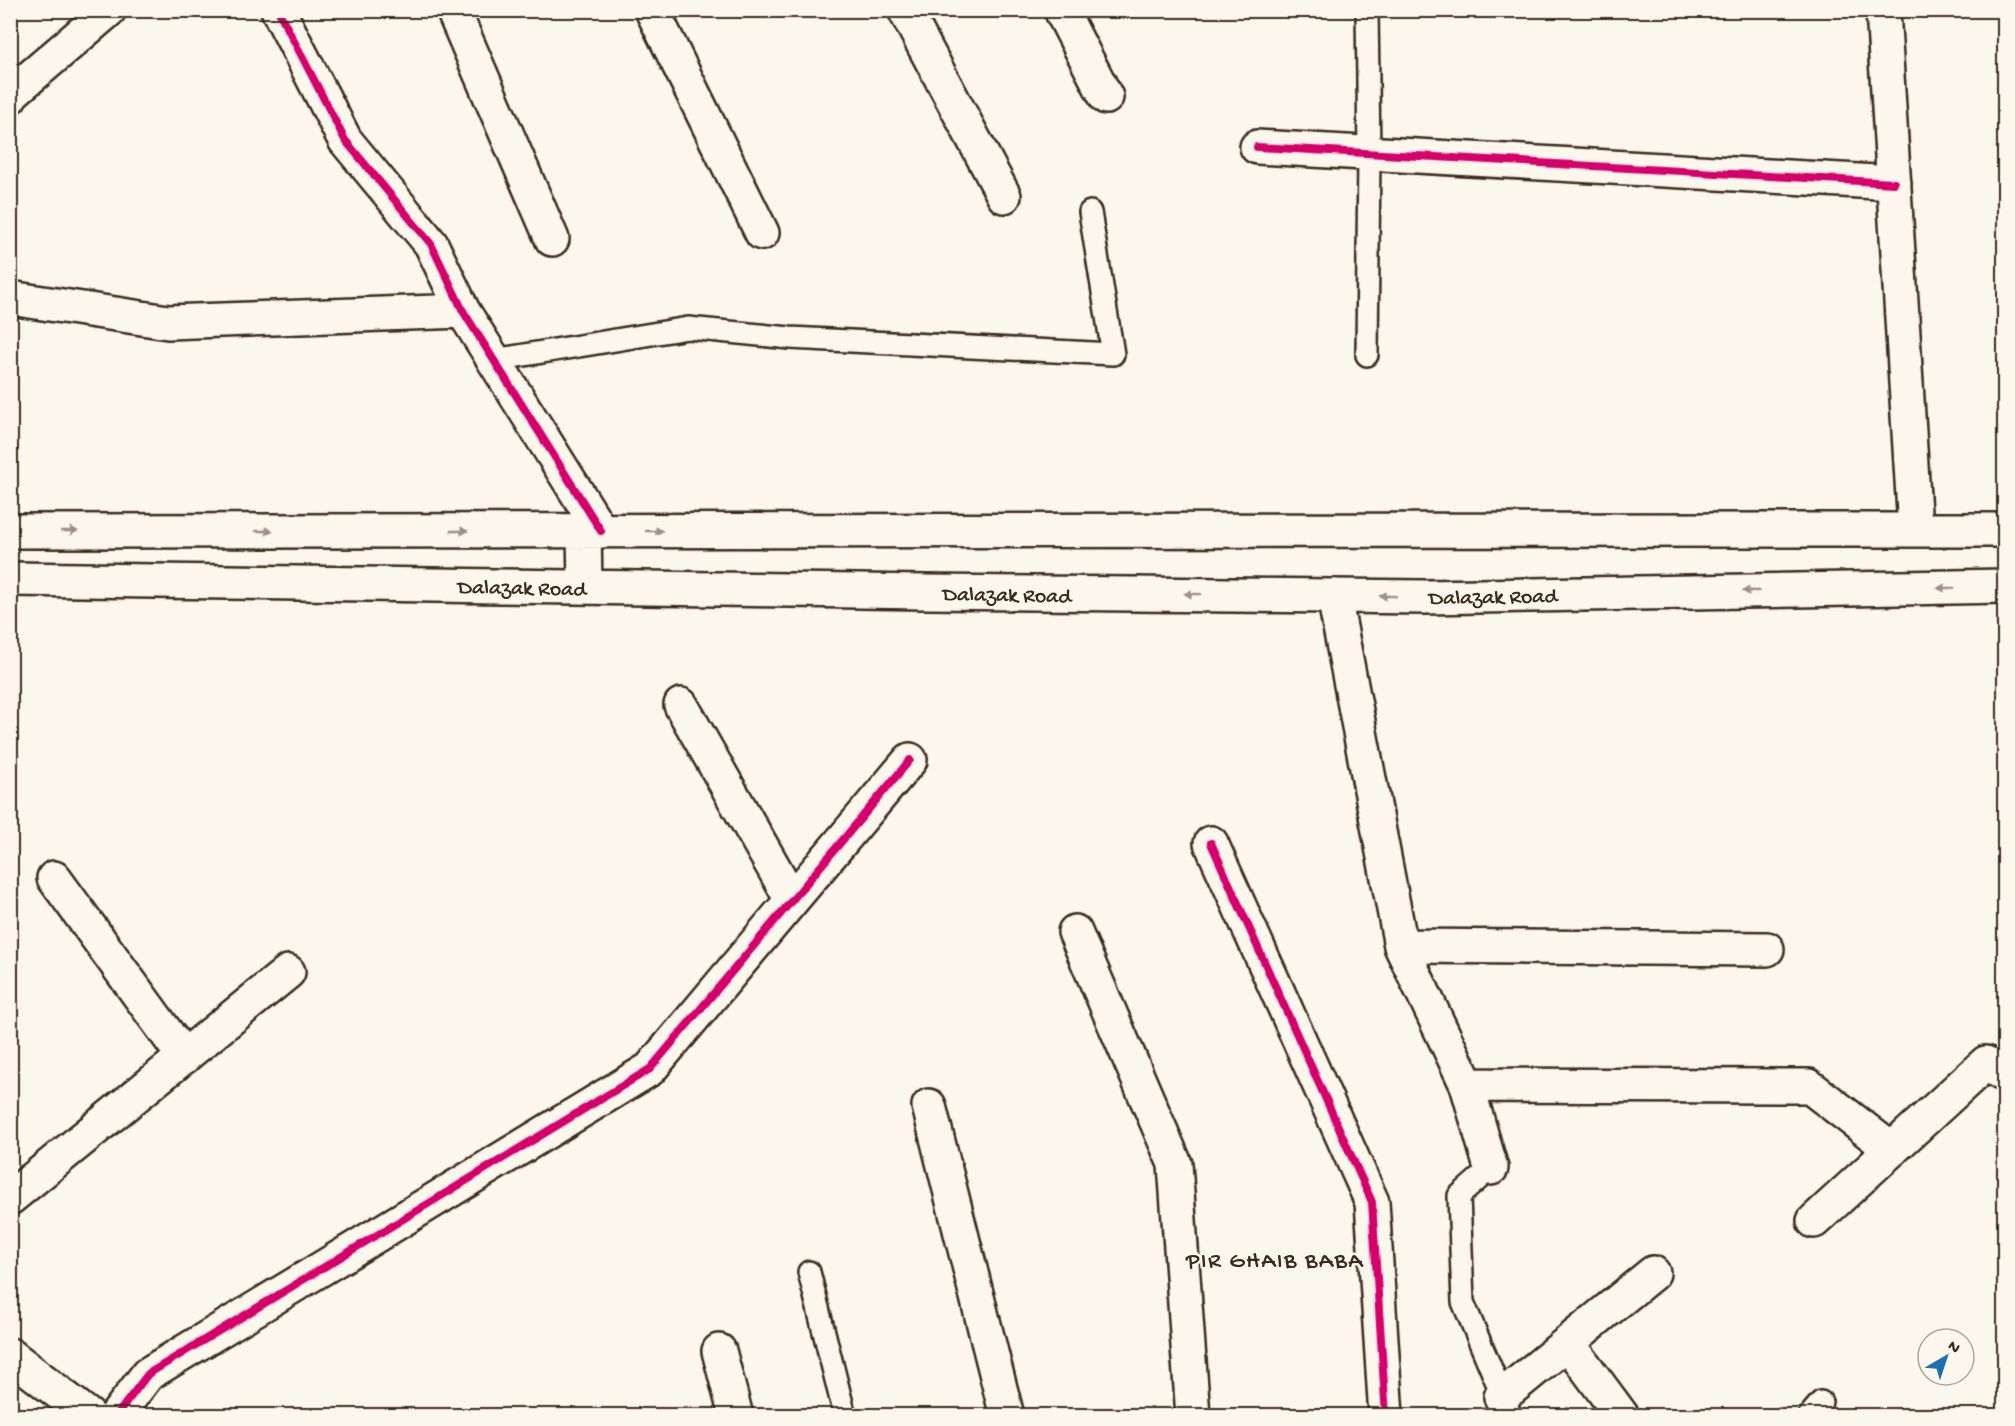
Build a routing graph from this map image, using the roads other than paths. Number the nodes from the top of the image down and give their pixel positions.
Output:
1 (109, 10) edge
2 (278, 10) edge
3 (453, 10) edge
4 (652, 10) edge
5 (905, 10) edge
6 (1061, 10) edge
7 (1367, 10) edge
8 (1883, 10) edge
9 (11, 94) edge
10 (1106, 97) dead end
11 (1257, 147) dead end
12 (1369, 153) junction
13 (1894, 183) junction
14 (1004, 196) dead end
15 (1090, 212) dead end
16 (762, 233) dead end
17 (552, 239) dead end
18 (10, 298) edge
19 (463, 311) junction
20 (1367, 355) dead end
21 (494, 360) junction
22 (1915, 529) junction
23 (593, 530) junction
24 (2004, 530) edge
25 (10, 531) edge
26 (10, 579) edge
27 (2004, 586) edge
28 (585, 587) junction
29 (1334, 596) junction
30 (681, 705) dead end
31 (909, 760) dead end
32 (1211, 843) dead end
33 (54, 878) dead end
34 (792, 900) junction
35 (1075, 932) dead end
36 (1401, 946) junction
37 (1767, 949) dead end
38 (288, 972) dead end
39 (184, 1057) junction
40 (2004, 1075) edge
41 (1467, 1086) junction
42 (928, 1106) dead end
43 (1892, 1150) junction
44 (1491, 1168) joint
45 (10, 1198) edge
46 (1814, 1221) dead end
47 (809, 1272) dead end
48 (1653, 1273) dead end
49 (1568, 1343) junction
50 (719, 1351) dead end
51 (10, 1355) edge
52 (1506, 1406) edge
53 (89, 1416) edge
54 (116, 1416) edge
55 (736, 1416) edge
56 (845, 1416) edge
57 (1007, 1416) edge
58 (1192, 1416) edge
59 (1386, 1416) edge
60 (1622, 1416) edge

1 - 9 street
2 - 19 street
3 - 17 street
4 - 16 street
5 - 14 street
6 - 10 street
7 - 12 lane
8 - 13 street
11 - 12 street
12 - 13 street
12 - 20 lane
13 - 22 street
15 - 21 lane
18 - 19 street
19 - 21 street
21 - 23 street
23 -> 22 street
22 - 24 street
25 -> 23 street
23 - 28 street
26 - 28 street, Dalazak Road
27 -> 29 street, Dalazak Road
29 -> 28 street, Dalazak Road
29 - 36 street
30 - 34 street
31 - 34 street
32 - 59 street
33 - 39 street
34 - 54 street
35 - 58 street
36 - 37 street
36 - 41 street
38 - 39 street
39 - 45 street
40 - 43 street
41 - 43 street
41 - 44 street
42 - 57 street
43 - 46 street
44 - 52 lane
47 - 56 lane
48 - 49 street
49 - 52 street
49 - 60 street
50 - 55 street
51 - 53 street

